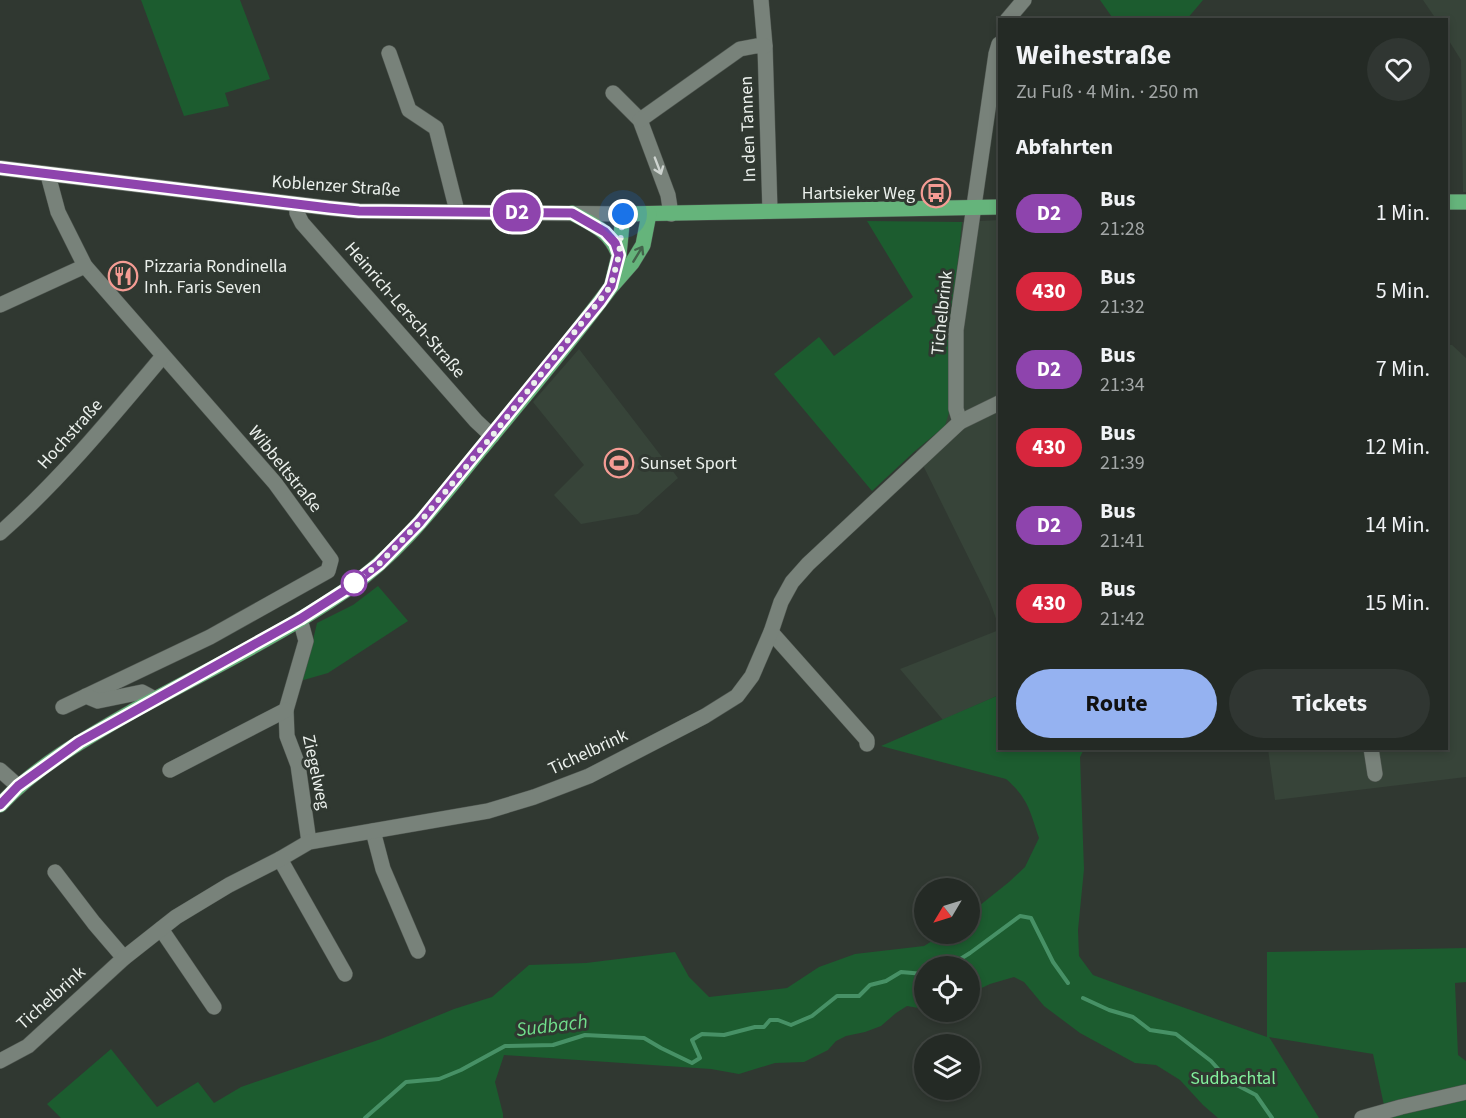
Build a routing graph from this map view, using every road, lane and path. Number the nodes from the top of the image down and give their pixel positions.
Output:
1 (761, 0) edge
2 (1024, 0) edge
3 (1008, 18) edge
4 (765, 46) junction
5 (998, 51) edge
6 (389, 52) dead end
7 (614, 93) dead end
8 (640, 120) junction
9 (0, 168) edge
10 (48, 175) junction
11 (1448, 202) edge
12 (1466, 202) edge
13 (297, 205) junction
14 (974, 207) junction
15 (998, 207) edge
16 (457, 211) junction
17 (770, 211) junction
18 (572, 213) junction
19 (623, 214) junction
20 (649, 214) junction
21 (671, 214) junction
22 (619, 255) junction
23 (85, 266) junction
24 (611, 286) junction
25 (0, 305) edge
26 (163, 356) junction
27 (998, 403) edge
28 (960, 422) junction
29 (492, 436) junction
30 (0, 533) edge
31 (300, 619) junction
32 (771, 632) junction
33 (86, 696) junction
34 (155, 699) junction
35 (63, 707) dead end
36 (286, 710) junction
37 (867, 744) dead end
38 (1371, 750) edge
39 (0, 770) edge
40 (170, 770) dead end
41 (1375, 774) dead end
42 (18, 786) junction
43 (0, 805) edge
44 (373, 831) junction
45 (309, 842) junction
46 (280, 860) junction
47 (55, 872) dead end
48 (161, 929) junction
49 (418, 951) dead end
50 (124, 958) junction
51 (345, 974) dead end
52 (214, 1007) dead end
53 (0, 1061) edge
54 (1466, 1092) edge
55 (1362, 1118) edge

1 - 4 street, In den Tannen
2 - 3 street
4 - 8 street, In den Tannen
4 - 17 street, In den Tannen
5 - 14 street
6 - 16 street
7 - 8 street
8 -> 21 street
9 - 10 street, Koblenzer Straße
10 - 13 street, Koblenzer Straße
10 - 23 street, Wibbeltstraße
11 - 12 main road
13 - 16 street, Koblenzer Straße
13 - 29 street, Heinrich-Lersch-Straße
14 - 15 main road, Koblenzer Straße
14 - 17 main road, Koblenzer Straße
14 - 28 street, Tichelbrink
16 - 18 street, Koblenzer Straße
17 - 21 main road, Koblenzer Straße
18 - 19 street, Koblenzer Straße
18 - 22 main road
19 - 20 main road, Koblenzer Straße
19 - 22 main road
20 - 21 main road, Koblenzer Straße
24 -> 20 main road
22 - 24 main road
23 - 25 street
23 - 26 street, Wibbeltstraße
24 - 29 main road
26 - 30 street, Hochstraße
26 - 33 street, Wibbeltstraße
27 - 28 street, Tichelbrink
28 - 32 street, Tichelbrink
29 - 31 main road
31 - 34 main road
31 - 36 street, Ziegelweg
32 - 37 street
32 - 44 street, Tichelbrink
33 - 34 street, Wibbeltstraße
33 - 35 street, Wibbeltstraße
34 - 42 main road
36 - 40 street
36 - 45 street, Ziegelweg
38 - 41 street
39 - 42 street
42 - 43 main road
44 - 45 street, Tichelbrink
44 - 49 street
45 - 46 street, Tichelbrink
46 - 48 street, Tichelbrink
46 - 51 street
47 - 50 street
48 - 50 street, Tichelbrink
48 - 52 street
50 - 53 street, Tichelbrink
54 - 55 street

